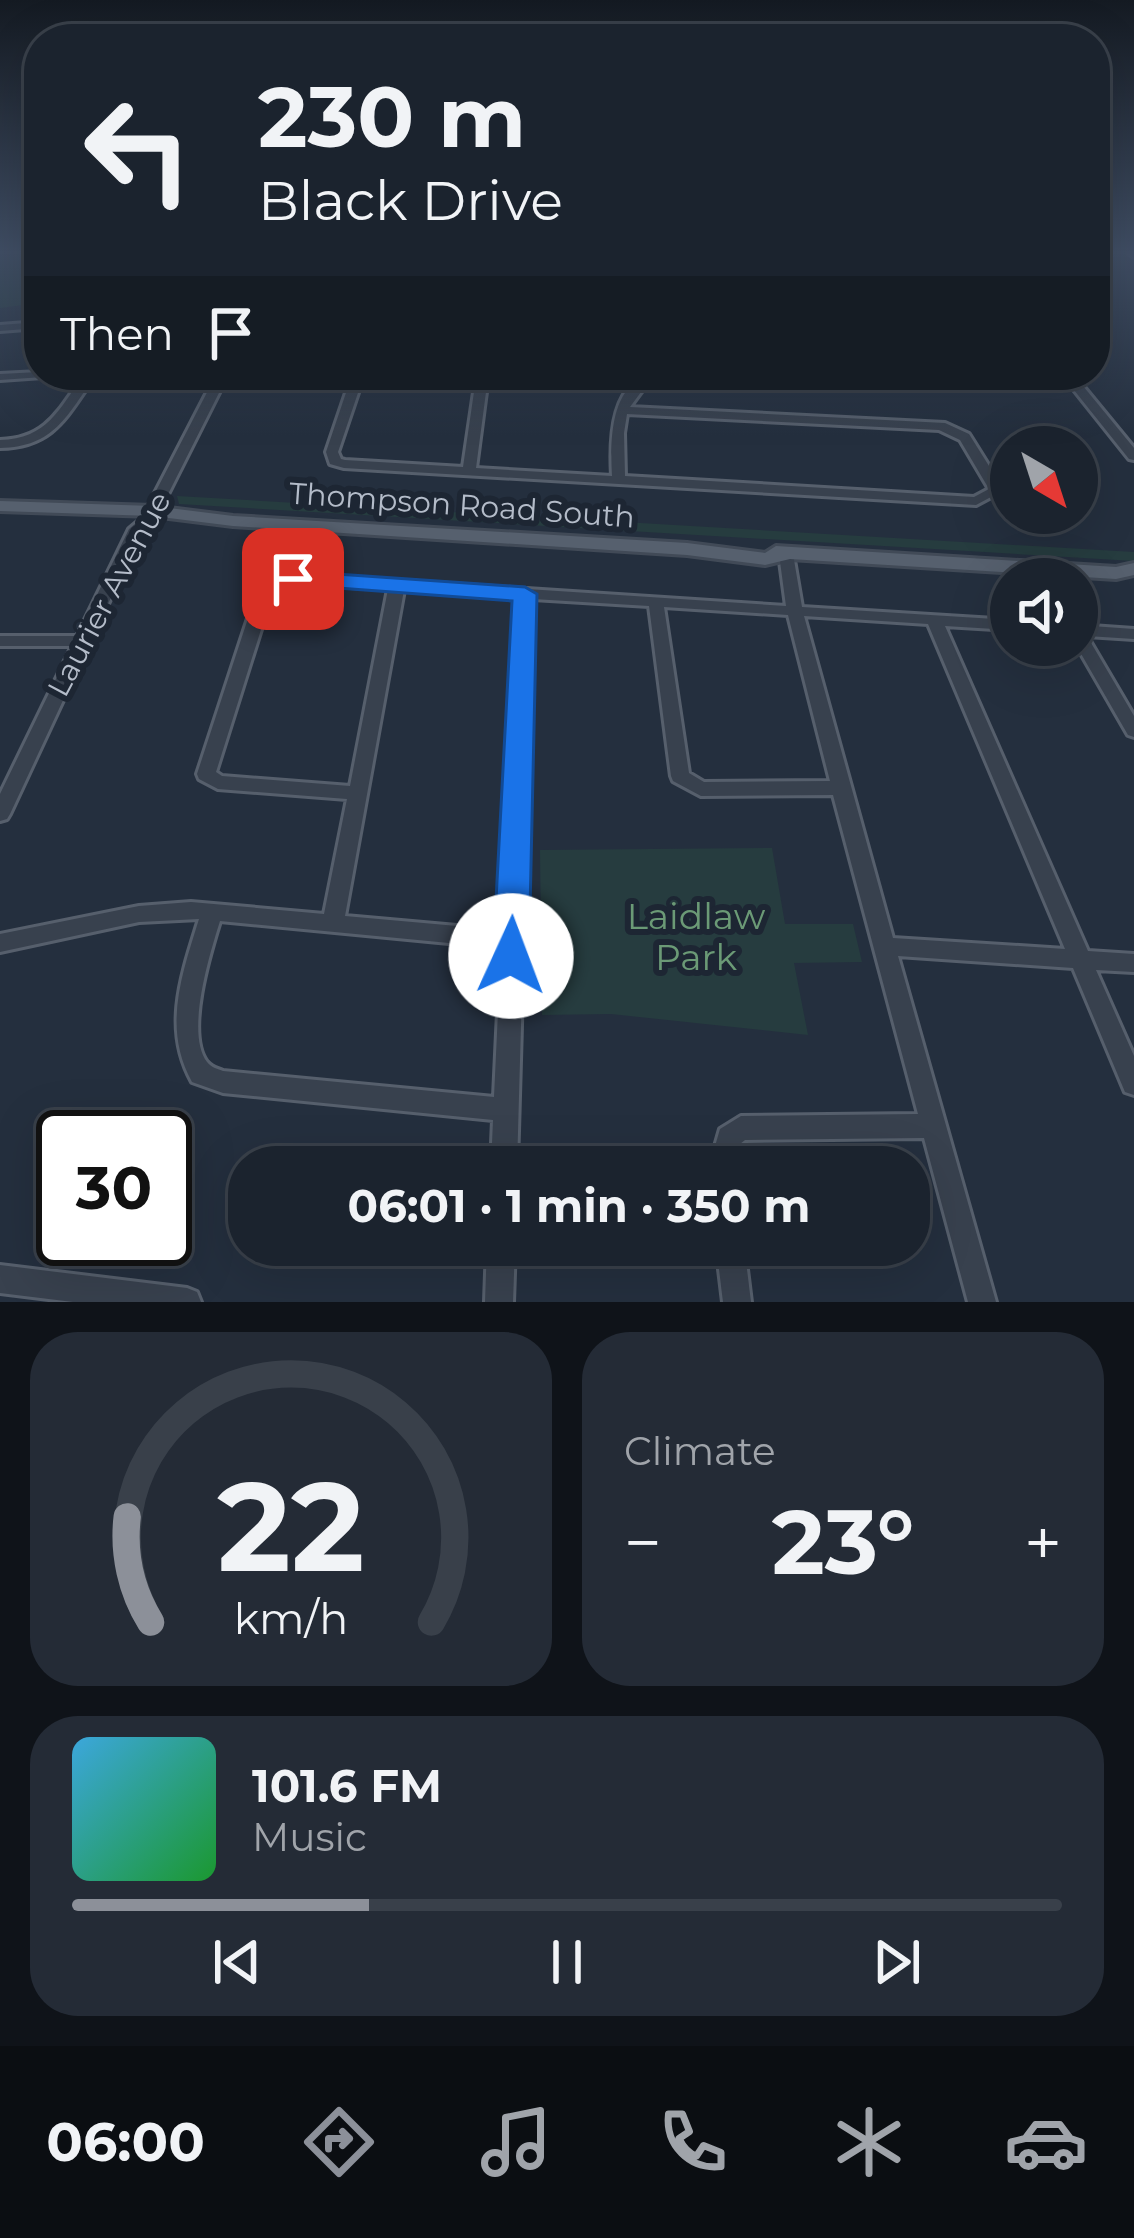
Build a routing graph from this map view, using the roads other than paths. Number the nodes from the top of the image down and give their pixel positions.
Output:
1 (78, 390) edge
2 (214, 390) edge
3 (353, 390) edge
4 (482, 390) edge
5 (632, 390) edge
6 (1080, 390) edge
7 (621, 410) junction
8 (0, 444) edge
9 (1134, 456) edge
10 (469, 470) junction
11 (619, 480) junction
12 (0, 506) edge
13 (151, 515) junction
14 (786, 554) junction
15 (1128, 574) edge
16 (397, 585) junction
17 (525, 594) junction
18 (656, 603) junction
19 (795, 611) junction
20 (935, 621) junction
21 (990, 625) edge
22 (1098, 632) edge
23 (1134, 634) edge
24 (82, 640) junction
25 (0, 641) edge
26 (1097, 666) edge
27 (1132, 726) edge
28 (841, 788) junction
29 (357, 793) junction
30 (0, 814) edge
31 (212, 912) junction
32 (333, 923) junction
33 (512, 940) junction
34 (0, 943) edge
35 (885, 946) junction
36 (1082, 959) junction
37 (1134, 963) edge
38 (1134, 1084) edge
39 (506, 1110) junction
40 (934, 1126) junction
41 (505, 1146) edge
42 (727, 1146) edge
43 (500, 1266) edge
44 (733, 1266) edge
45 (0, 1279) edge
46 (188, 1302) edge
47 (499, 1302) edge
48 (737, 1302) edge
49 (982, 1302) edge

1 - 8 street
2 - 13 street, Laurier Avenue
3 - 10 street
4 - 10 street
5 - 7 street
6 - 9 street
7 - 11 street
7 - 11 street
10 - 11 street
12 - 13 main road, Thompson Road South
13 - 14 main road, Thompson Road South
13 - 24 street, Laurier Avenue
14 - 15 main road, Thompson Road South
14 - 19 street
16 - 17 street
16 - 29 street
16 - 29 street
17 - 18 street
17 - 33 street
18 - 19 street
18 - 28 street
19 - 20 street
19 - 28 street
20 - 21 street
20 - 36 street
22 - 23 street
24 - 25 street
24 - 30 street, Laurier Avenue
26 - 27 street
28 - 35 street
29 - 32 street
31 - 32 street
31 - 34 street
31 - 39 street
32 - 33 street
33 - 39 street
35 - 36 street
35 - 40 street
36 - 37 street
36 - 38 street
39 - 41 street
40 - 42 street
40 - 49 street
43 - 47 street
44 - 48 street
45 - 46 street

